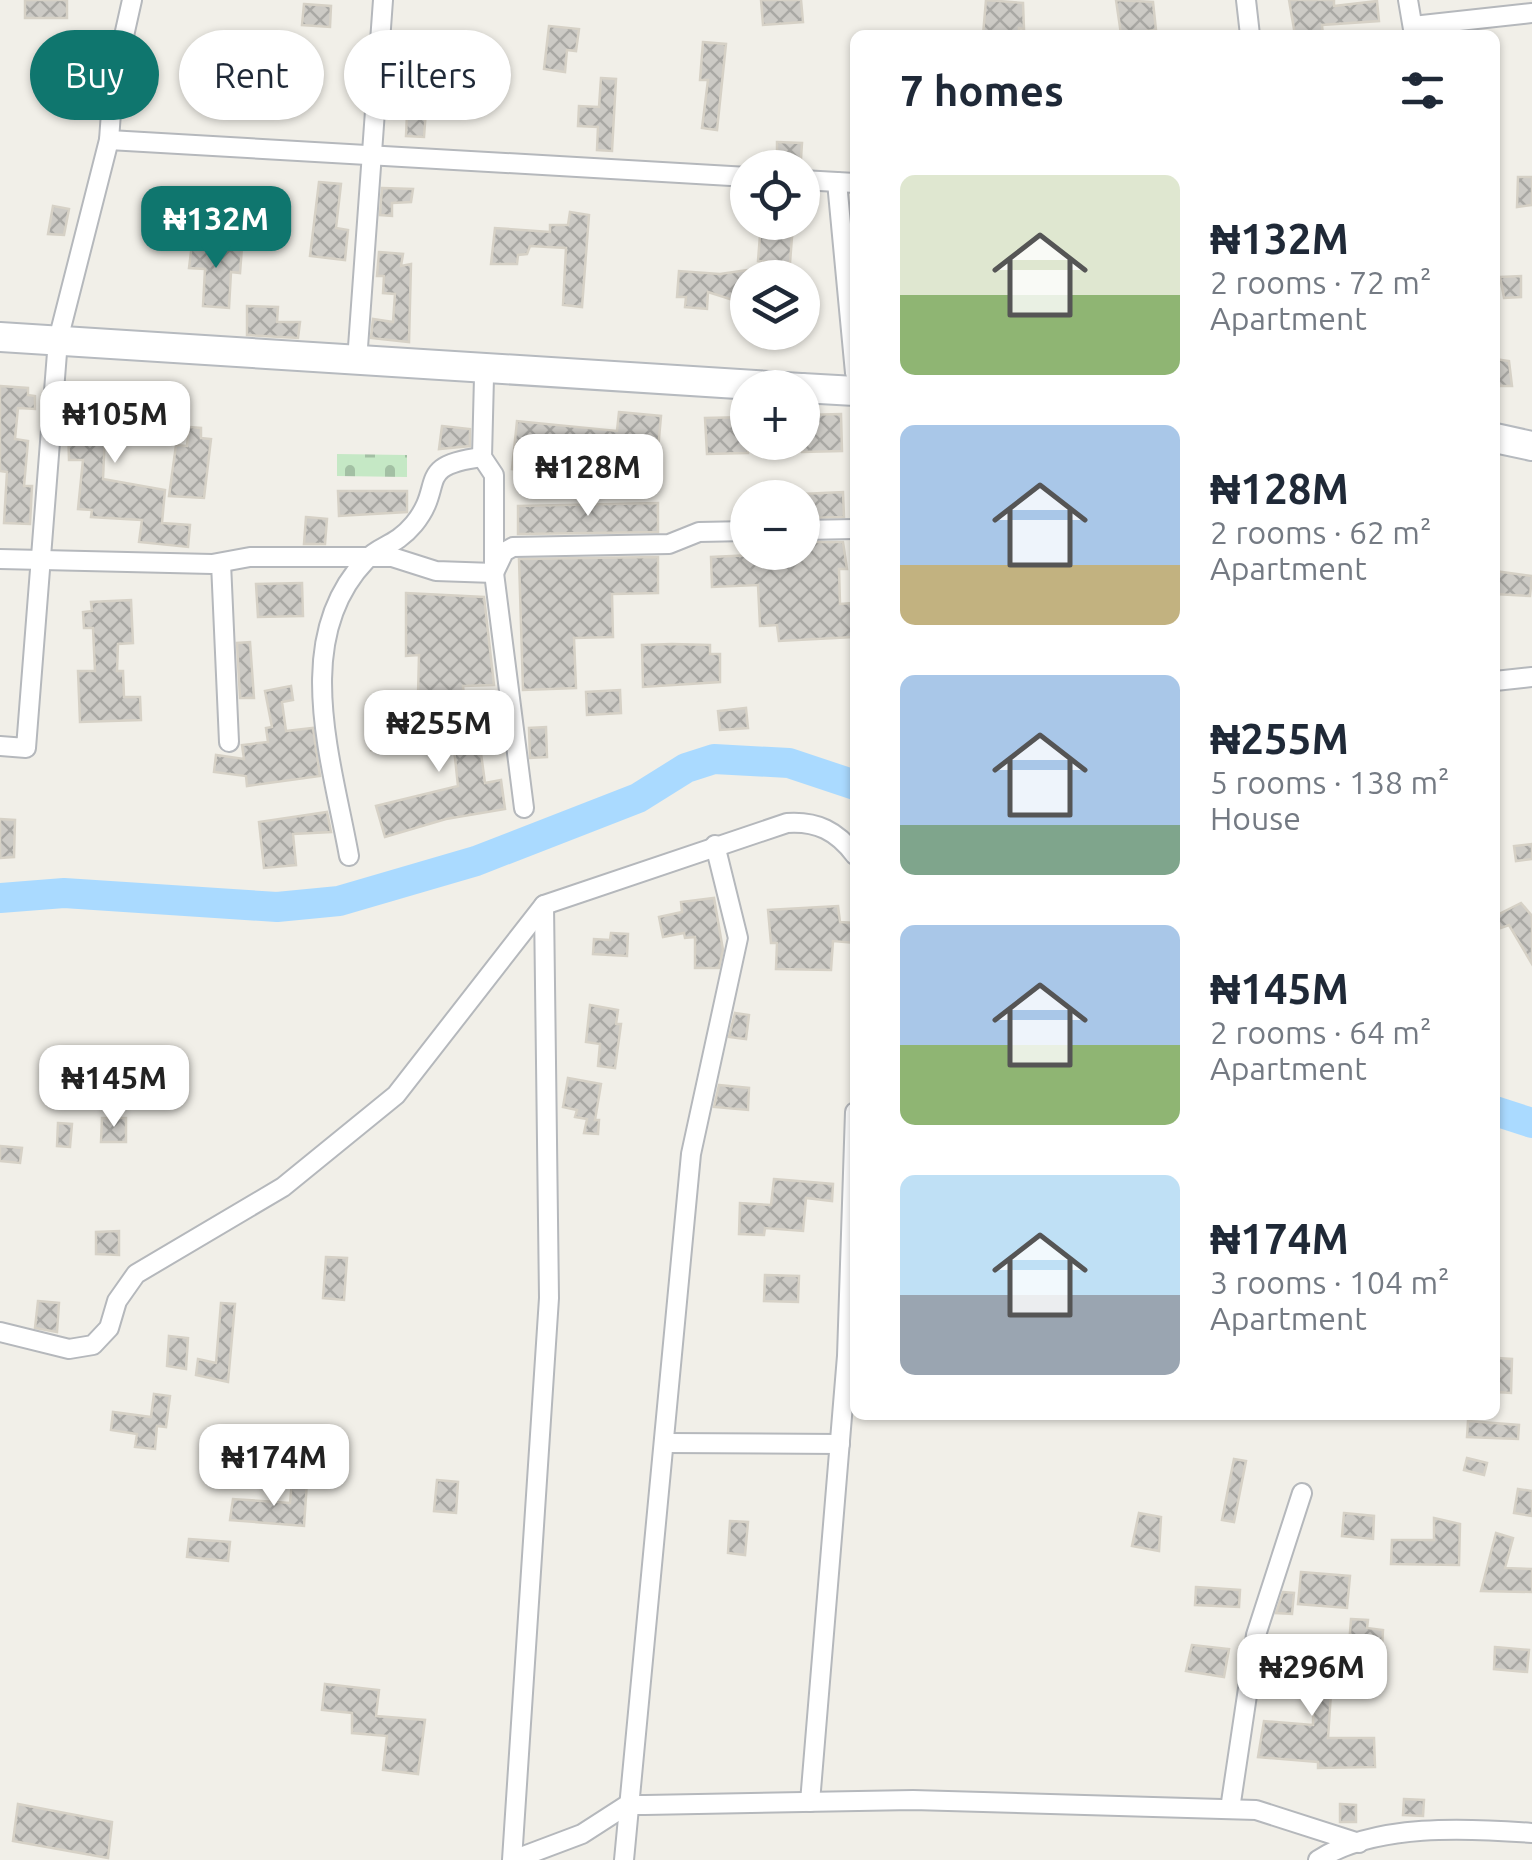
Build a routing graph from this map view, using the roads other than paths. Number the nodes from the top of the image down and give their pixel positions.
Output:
1 (132, 0) edge
2 (383, 0) edge
3 (1246, 0) edge
4 (1408, 0) edge
5 (1532, 13) edge
6 (1249, 30) edge
7 (1414, 30) edge
8 (110, 140) junction
9 (370, 156) junction
10 (730, 176) edge
11 (820, 181) edge
12 (846, 182) edge
13 (850, 267) edge
14 (0, 337) edge
15 (58, 340) junction
16 (357, 361) junction
17 (484, 377) dead end
18 (730, 384) edge
19 (820, 389) edge
20 (850, 391) edge
21 (1500, 439) edge
22 (1532, 446) edge
23 (482, 456) junction
24 (850, 529) edge
25 (820, 530) edge
26 (730, 531) edge
27 (367, 557) junction
28 (0, 560) edge
29 (41, 561) junction
30 (221, 562) junction
31 (494, 573) junction
32 (1532, 677) edge
33 (1500, 680) edge
34 (229, 742) dead end
35 (0, 746) edge
36 (524, 808) dead end
37 (715, 845) junction
38 (850, 851) edge
39 (348, 856) dead end
40 (544, 905) junction
41 (850, 1223) edge
42 (0, 1332) edge
43 (667, 1443) junction
44 (840, 1444) junction
45 (1302, 1492) dead end
46 (810, 1802) junction
47 (627, 1806) junction
48 (1230, 1809) junction
49 (1532, 1833) edge
50 (1358, 1843) junction
51 (512, 1860) edge
52 (624, 1860) edge
53 (1318, 1860) edge

1 - 8 street
2 - 9 street
3 - 6 street
4 - 7 street
5 - 7 street
8 - 9 street
8 - 15 street
9 - 10 street
9 - 16 street
11 - 12 street
12 - 13 street
14 - 15 street
15 - 16 street
15 - 29 street
16 - 18 street
17 - 23 street
19 - 20 street
21 - 22 street
23 - 27 street
23 - 31 street
24 - 25 street
26 - 31 street
27 - 30 street
27 - 31 street
27 - 39 street
28 - 29 street
29 - 30 street
29 - 35 street
30 - 34 street
31 - 36 street
32 - 33 street
37 - 38 street
37 - 40 street
37 - 43 street
40 - 42 street
40 - 51 street
41 - 44 street
43 - 44 street
43 - 47 street
44 - 46 street
45 - 48 street
46 - 47 street
46 - 48 street
47 - 51 street
47 - 52 street
48 - 50 street
49 - 50 street
50 - 53 street

